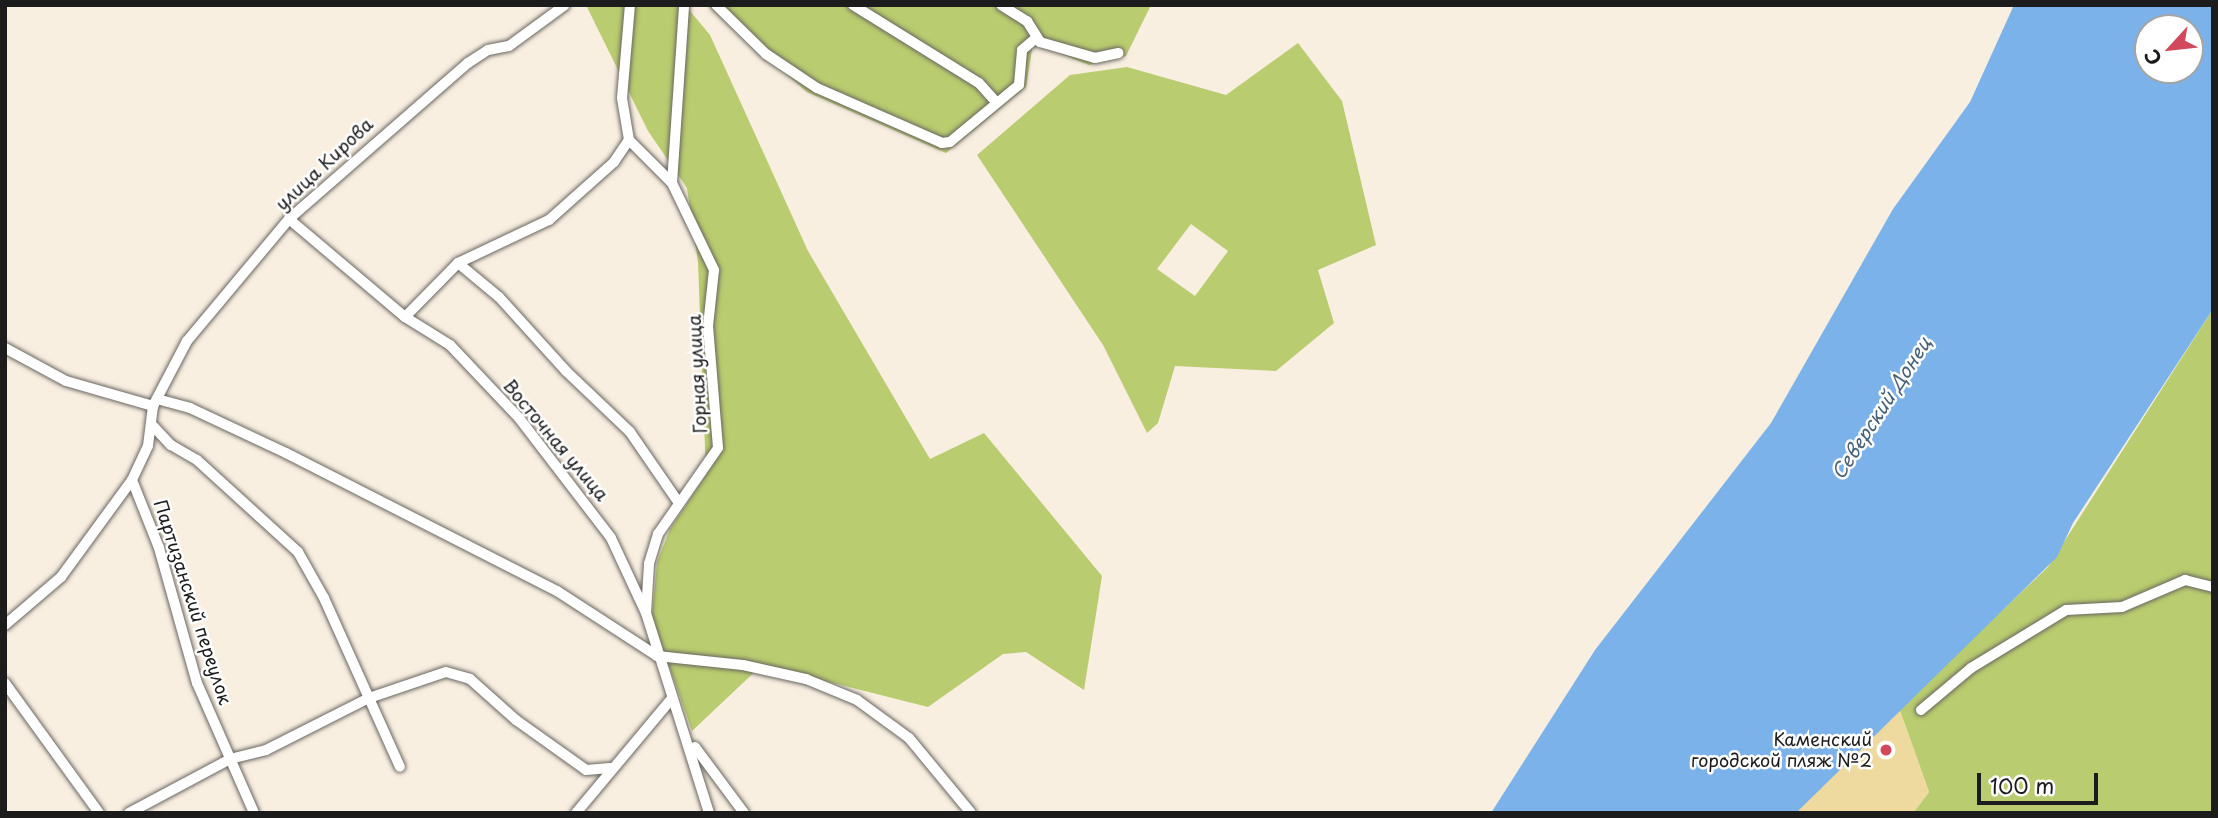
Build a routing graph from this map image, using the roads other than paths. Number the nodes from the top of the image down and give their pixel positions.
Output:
1 (565, 5) edge
2 (630, 5) edge
3 (684, 5) edge
4 (853, 5) edge
5 (1001, 5) edge
6 (722, 8) edge
7 (1036, 38) junction
8 (1118, 53) dead end
9 (996, 102) junction
10 (629, 140) junction
11 (672, 183) junction
12 (289, 219) junction
13 (458, 263) junction
14 (405, 317) junction
15 (5, 348) edge
16 (155, 403) junction
17 (153, 426) junction
18 (132, 480) junction
19 (679, 503) junction
20 (2213, 587) edge
21 (646, 613) junction
22 (5, 625) edge
23 (657, 656) junction
24 (5, 683) edge
25 (369, 698) junction
26 (672, 698) junction
27 (1921, 710) dead end
28 (687, 736) junction
29 (230, 759) junction
30 (400, 767) dead end
31 (610, 768) junction
32 (99, 813) edge
33 (129, 813) edge
34 (254, 813) edge
35 (576, 813) edge
36 (709, 813) edge
37 (744, 813) edge
38 (971, 813) edge

1 - 12 street, улица Кирова
2 - 10 street
3 - 11 street
4 - 9 street
5 - 7 street
6 - 9 street
7 - 8 street
7 - 9 street
10 - 11 street, Горная улица
10 - 13 street
11 - 19 street, Горная улица
12 - 14 street, Восточная улица
12 - 16 street, улица Кирова
13 - 14 street
13 - 19 street
14 - 21 street, Восточная улица
15 - 16 street
16 - 17 street, улица Кирова
16 - 23 street
17 - 18 street, улица Кирова
17 - 25 street
18 - 22 street, улица Кирова
18 - 29 street, Партизанский переулок
19 - 21 street, Горная улица
20 - 27 street
21 - 23 street, Горная улица
23 - 26 street, Горная улица
23 - 38 street
24 - 32 street
25 - 29 street
25 - 30 street
25 - 31 street
26 - 28 street, Горная улица
26 - 31 street
28 - 36 street, Горная улица
28 - 37 street
29 - 33 street
29 - 34 street, Партизанский переулок
31 - 35 street

